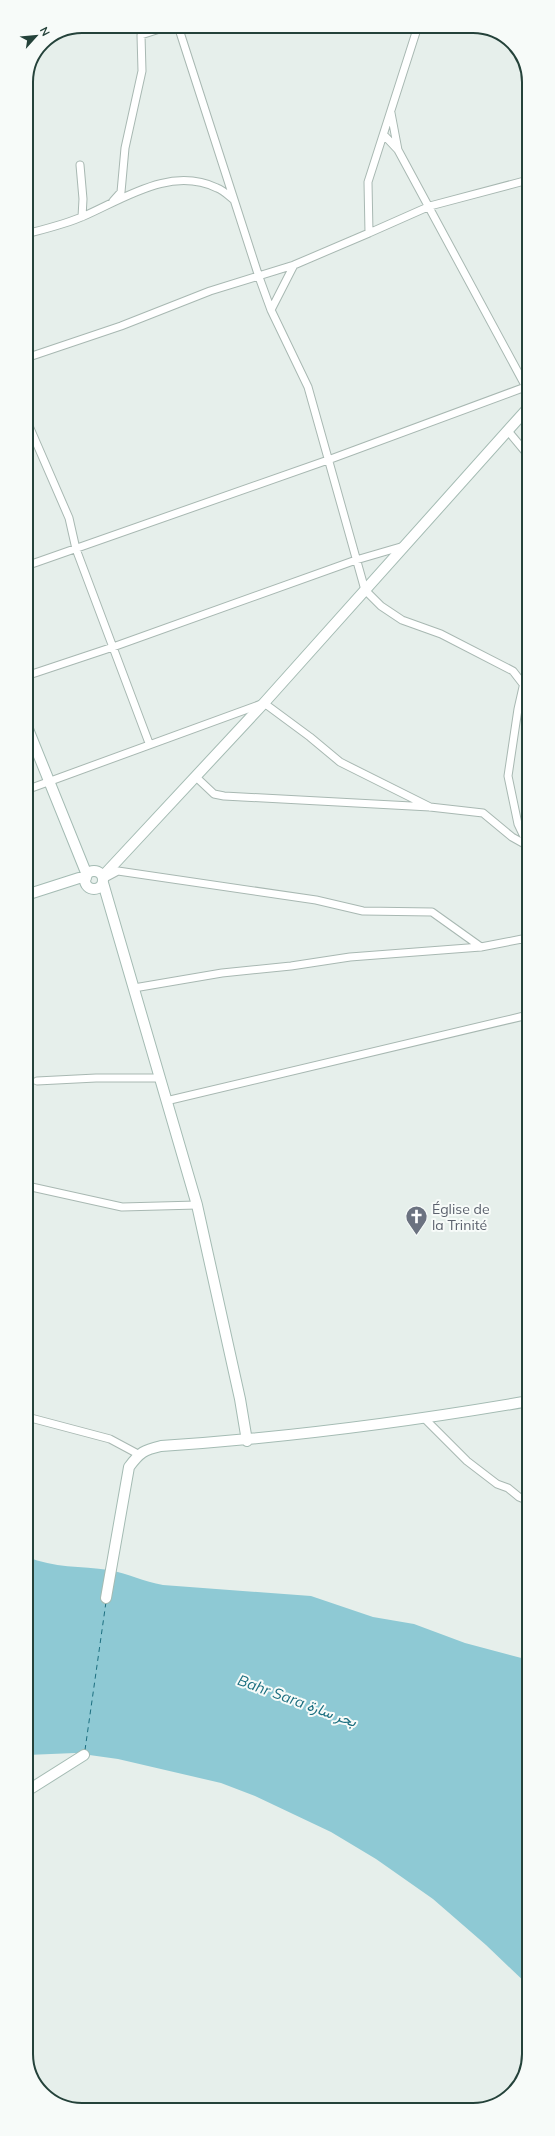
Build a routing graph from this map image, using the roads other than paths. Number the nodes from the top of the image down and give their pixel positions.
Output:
1 (147, 33) edge
2 (180, 33) edge
3 (416, 33) edge
4 (391, 111) junction
5 (384, 136) junction
6 (398, 150) junction
7 (80, 165) dead end
8 (522, 182) edge
9 (234, 200) junction
10 (112, 202) junction
11 (430, 206) junction
12 (82, 217) junction
13 (33, 232) edge
14 (369, 233) junction
15 (294, 264) junction
16 (259, 277) junction
17 (271, 310) junction
18 (33, 356) edge
19 (522, 377) edge
20 (522, 388) edge
21 (522, 415) edge
22 (508, 431) junction
23 (33, 435) edge
24 (522, 448) edge
25 (328, 460) junction
26 (405, 546) junction
27 (76, 550) junction
28 (356, 560) junction
29 (33, 564) edge
30 (365, 590) junction
31 (113, 647) junction
32 (33, 674) edge
33 (522, 683) edge
34 (522, 690) edge
35 (264, 702) junction
36 (33, 741) edge
37 (149, 743) junction
38 (196, 777) junction
39 (49, 780) junction
40 (33, 787) edge
41 (430, 807) junction
42 (522, 833) edge
43 (522, 843) edge
44 (86, 876) junction
45 (103, 879) junction
46 (33, 893) edge
47 (522, 935) edge
48 (481, 947) junction
49 (134, 988) junction
50 (522, 1016) edge
51 (159, 1078) junction
52 (37, 1081) dead end
53 (166, 1101) junction
54 (33, 1187) edge
55 (197, 1205) junction
56 (522, 1402) edge
57 (33, 1419) edge
58 (425, 1419) junction
59 (247, 1441) junction
60 (138, 1454) junction
61 (522, 1498) edge
62 (106, 1598) dead end
63 (84, 1755) dead end
64 (33, 1787) edge

1 - 10 street
2 - 9 street
3 - 4 street
4 - 5 street
4 - 6 street
5 - 6 street
5 - 14 street
6 - 11 street
7 - 12 street
8 - 11 street
9 - 10 street
9 - 16 street
10 - 12 street
11 - 14 street
11 - 19 street
12 - 13 street
14 - 15 street
15 - 16 street
15 - 17 street
16 - 17 street
16 - 18 street
17 - 25 street
20 - 25 street
21 - 22 main road
22 - 24 street
22 - 26 main road
23 - 27 street
25 - 27 street
25 - 28 street
26 - 28 street
26 - 30 main road
27 - 29 street
27 - 31 street
28 - 30 street
28 - 31 street
30 - 33 street
30 - 35 main road
31 - 32 street
31 - 37 street
34 - 42 street
35 - 37 street
35 - 38 main road
35 - 41 street
36 - 39 main road
37 - 39 street
38 - 41 street
38 - 45 main road
39 - 40 street
39 - 44 main road
41 - 43 street
44 - 45 main road
44 - 45 main road
44 - 46 main road
45 - 48 street
45 - 49 main road
47 - 48 street
48 - 49 street
49 - 51 main road
50 - 53 street
51 - 52 street
51 - 53 main road
53 - 55 main road
54 - 55 street
55 - 59 main road
56 - 58 main road
57 - 60 street
58 - 59 main road
58 - 61 street
59 - 60 main road
60 - 62 main road
63 - 64 main road

